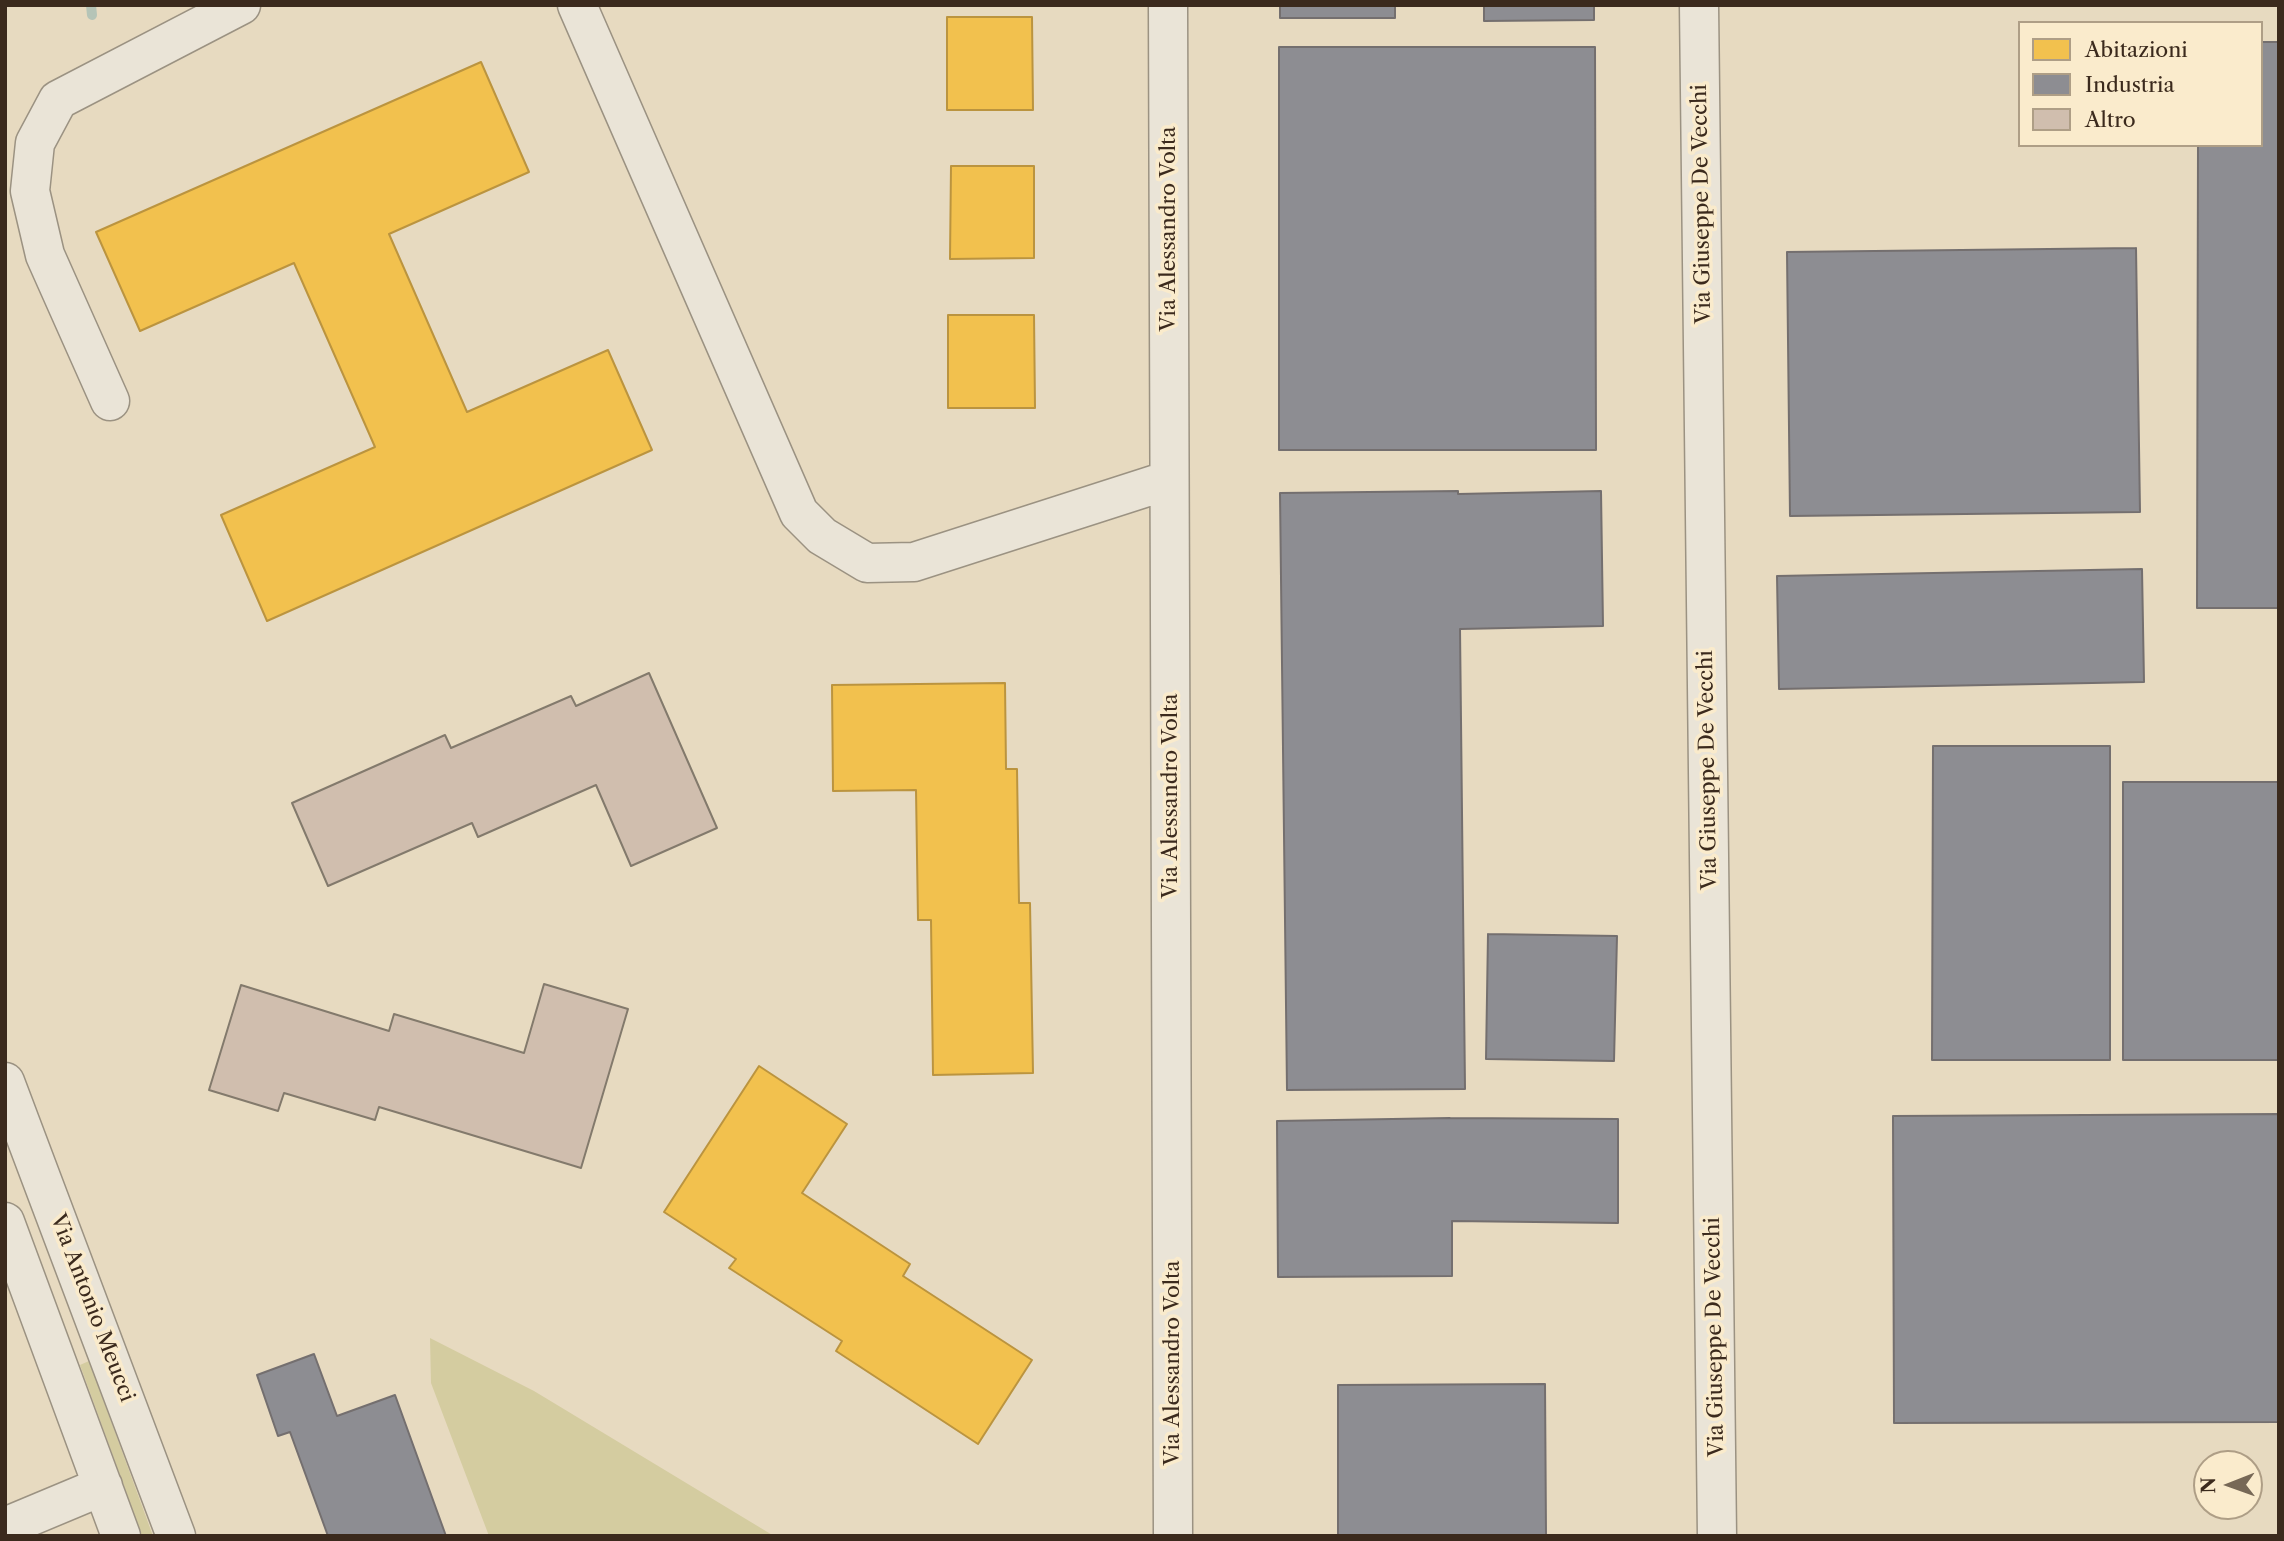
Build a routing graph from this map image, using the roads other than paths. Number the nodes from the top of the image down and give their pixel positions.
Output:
1 (241, 5) edge
2 (577, 5) edge
3 (1155, 5) edge
4 (1168, 5) edge
5 (1699, 5) edge
6 (1169, 55) junction
7 (18, 197) edge
8 (110, 401) dead end
9 (1169, 480) junction
10 (5, 1082) edge
11 (5, 1222) edge
12 (103, 1486) junction
13 (5, 1527) edge
14 (121, 1536) edge
15 (176, 1536) edge
16 (1173, 1536) edge
17 (1717, 1536) edge

1 - 7 street
2 - 9 street
3 - 6 street, Via Alessandro Volta
4 - 6 street, Via Alessandro Volta
5 - 17 street, Via Giuseppe De Vecchi
6 - 9 street, Via Alessandro Volta
7 - 8 street
9 - 16 street, Via Alessandro Volta
10 - 15 street, Via Antonio Meucci
11 - 12 street
12 - 13 street
12 - 14 street

